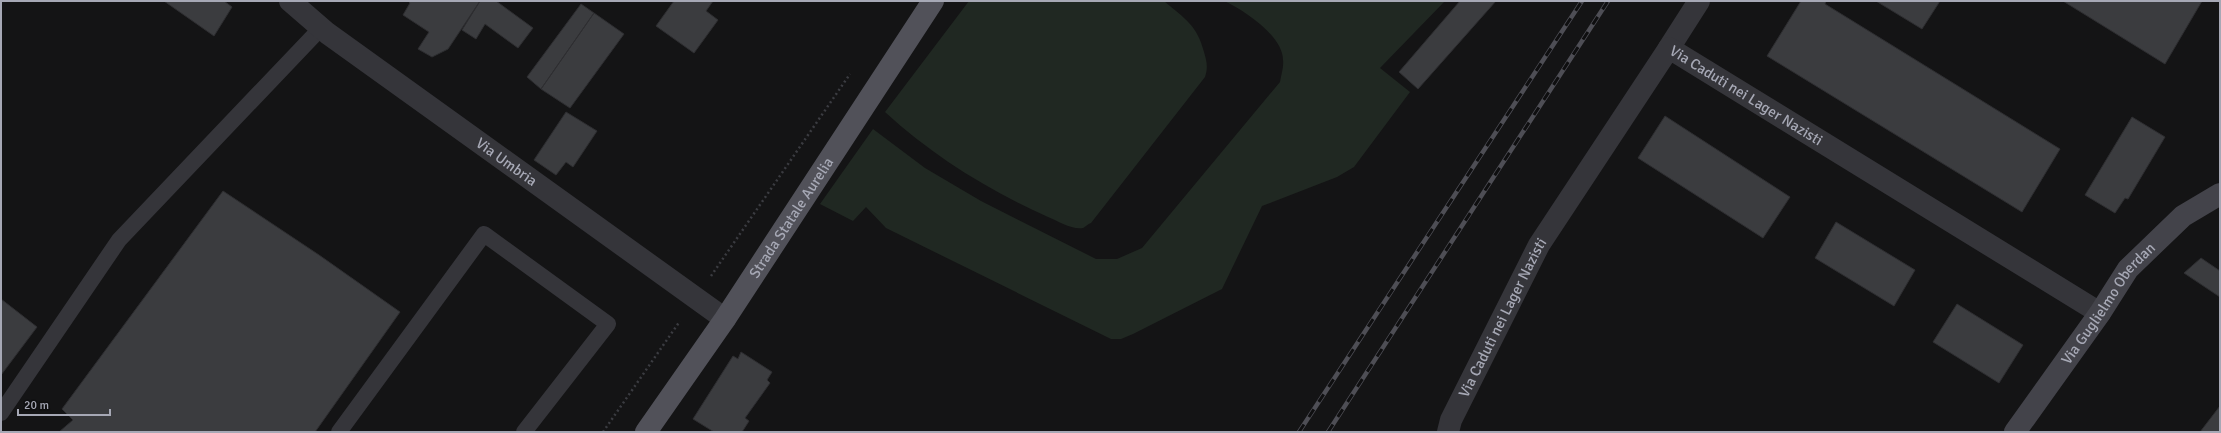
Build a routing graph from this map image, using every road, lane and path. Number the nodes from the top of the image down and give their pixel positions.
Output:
1 (290, 1) edge
2 (933, 1) edge
3 (1699, 1) edge
4 (321, 28) junction
5 (1669, 48) junction
6 (852, 72) dead end
7 (2220, 194) edge
8 (696, 298) junction
9 (2100, 313) junction
10 (725, 319) junction
11 (1, 413) edge
12 (338, 432) edge
13 (524, 432) edge
14 (603, 432) edge
15 (646, 432) edge
16 (1448, 432) edge
17 (2015, 432) edge

1 - 4 street, Via Umbria
2 - 10 main road, Strada Statale Aurelia
3 - 5 street
4 - 8 street, Via Umbria
4 - 11 lane
5 - 9 street, Via Caduti nei Lager Nazisti
5 - 16 street, Via Caduti nei Lager Nazisti
6 - 8 path
7 - 9 main road, Via Guglielmo Oberdan
8 - 10 street, Via Umbria
8 - 14 path
9 - 17 main road, Via Guglielmo Oberdan
10 - 15 main road, Strada Statale Aurelia
12 - 13 lane

